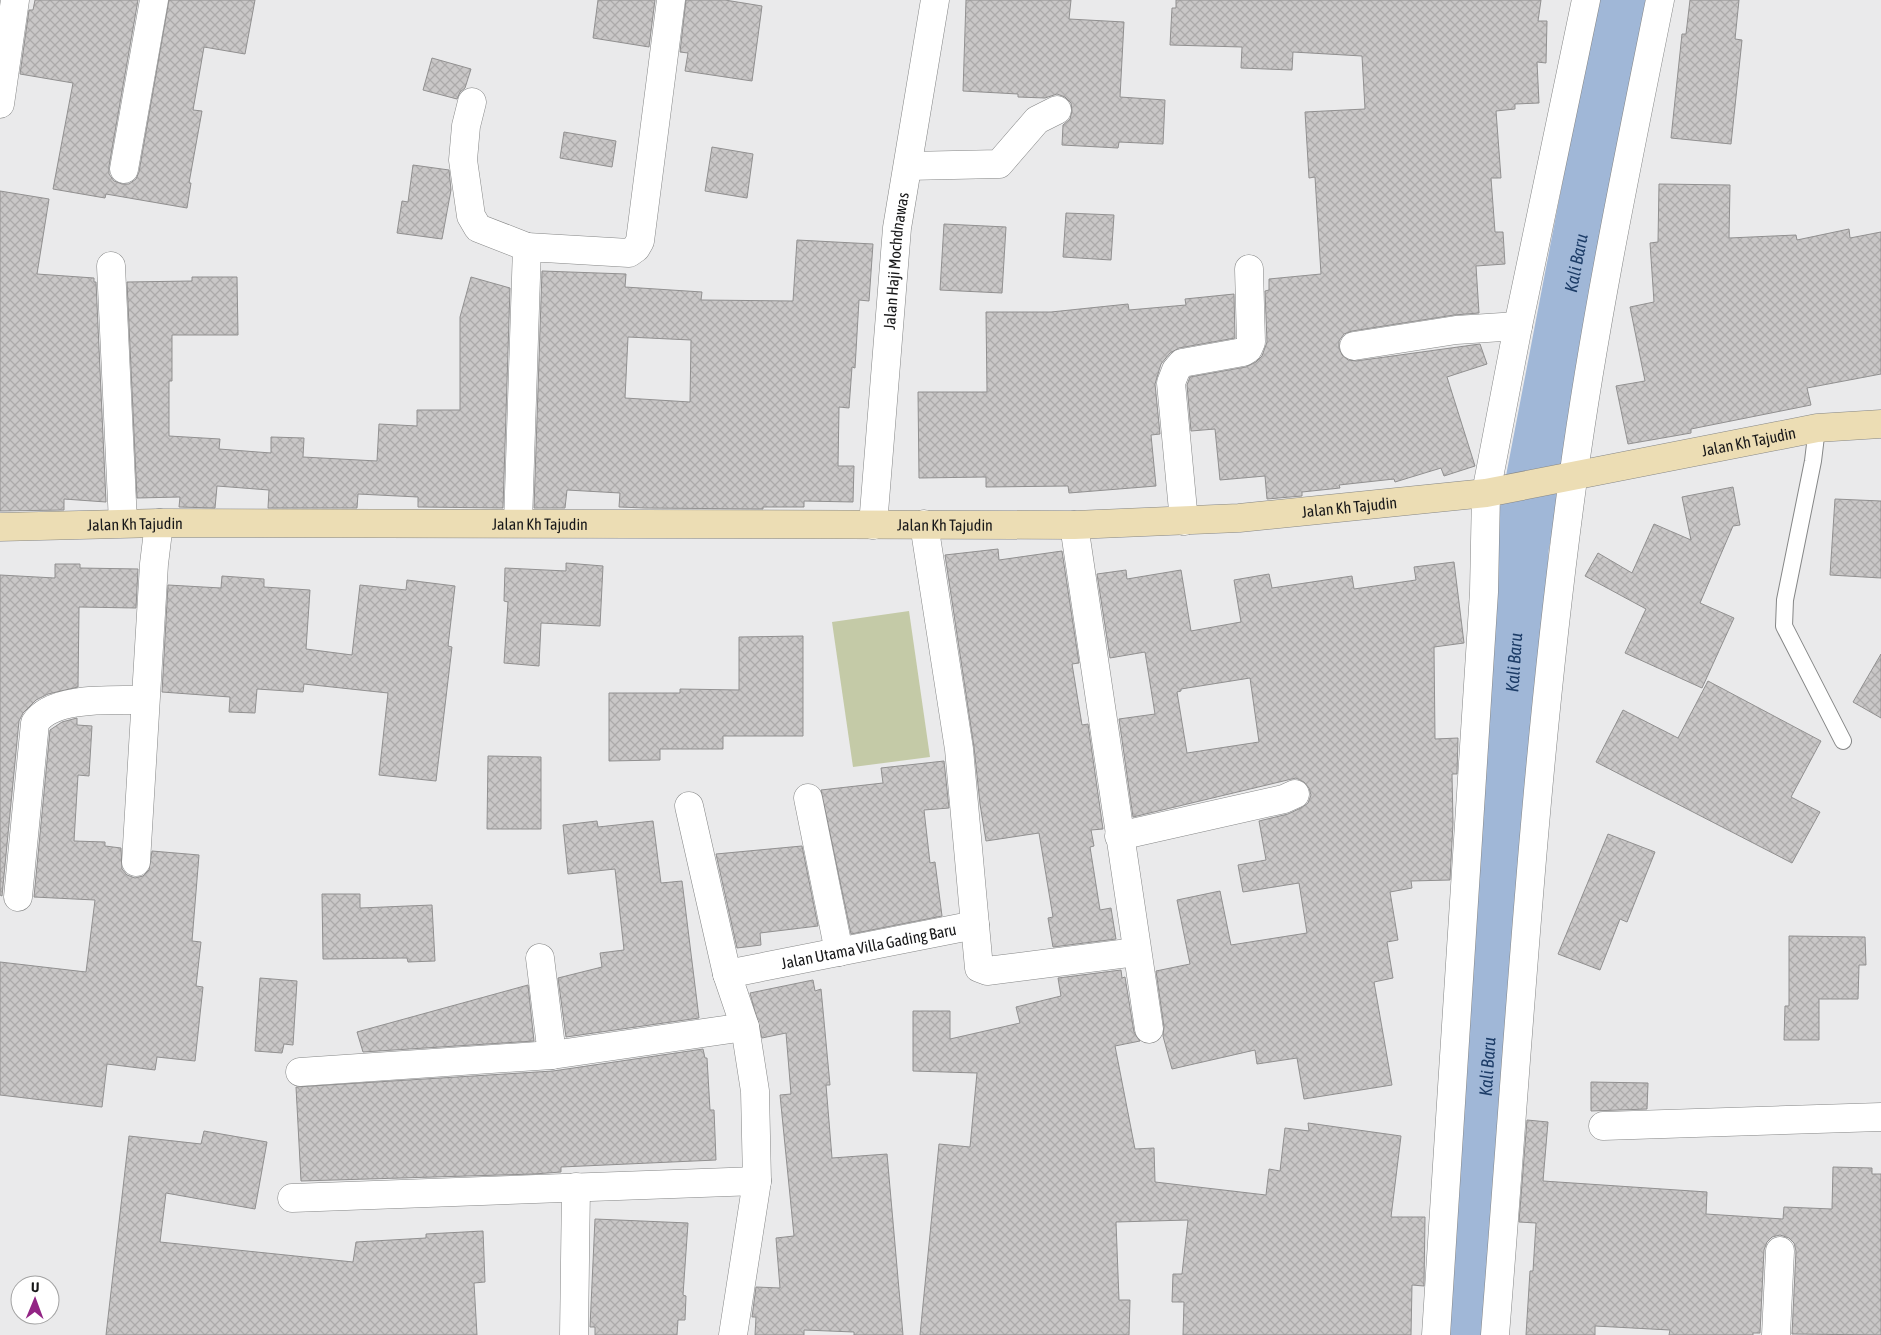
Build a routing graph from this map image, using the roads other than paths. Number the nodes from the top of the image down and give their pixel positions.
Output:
1 (15, 0) edge
2 (154, 0) edge
3 (671, 0) edge
4 (935, 0) edge
5 (1586, 0) edge
6 (1660, 0) edge
7 (472, 102) dead end
8 (0, 104) edge
9 (1057, 110) dead end
10 (908, 166) junction
11 (124, 170) dead end
12 (527, 247) junction
13 (111, 266) dead end
14 (1249, 269) dead end
15 (1518, 326) junction
16 (1354, 346) dead end
17 (1881, 424) edge
18 (1817, 428) junction
19 (1562, 480) junction
20 (1486, 493) junction
21 (1184, 521) junction
22 (160, 522) junction
23 (518, 523) junction
24 (123, 524) junction
25 (924, 524) junction
26 (873, 525) junction
27 (1074, 525) junction
28 (0, 527) edge
29 (145, 700) junction
30 (1843, 742) dead end
31 (1295, 794) dead end
32 (808, 798) dead end
33 (689, 806) dead end
34 (1119, 836) junction
35 (136, 862) dead end
36 (18, 896) dead end
37 (975, 925) junction
38 (839, 952) junction
39 (1136, 952) junction
40 (540, 958) dead end
41 (727, 974) junction
42 (745, 1027) junction
43 (1149, 1029) dead end
44 (552, 1055) junction
45 (300, 1072) dead end
46 (1881, 1117) edge
47 (1603, 1126) dead end
48 (756, 1181) junction
49 (576, 1187) junction
50 (292, 1198) dead end
51 (1780, 1251) dead end
52 (574, 1335) edge
53 (733, 1335) edge
54 (1436, 1335) edge
55 (1494, 1335) edge
56 (1776, 1335) edge

1 - 8 street
2 - 11 street
3 - 12 street
4 - 10 street, Jalan Haji Mochdnawas
5 - 15 street
6 - 19 street
7 - 12 street
9 - 10 street
10 - 26 street, Jalan Haji Mochdnawas
12 - 23 street
13 - 24 street
14 - 21 street
15 - 16 street
15 - 20 street
17 - 18 street, Jalan Kh Tajudin
18 - 19 street, Jalan Kh Tajudin
18 - 30 lane
19 - 20 street, Jalan Kh Tajudin
19 - 55 street
20 - 21 street, Jalan Kh Tajudin
20 - 54 street
21 - 27 street, Jalan Kh Tajudin
22 - 23 street, Jalan Kh Tajudin
22 - 24 street, Jalan Kh Tajudin
22 - 29 street
23 - 26 street, Jalan Kh Tajudin
24 - 28 street, Jalan Kh Tajudin
25 - 26 street, Jalan Kh Tajudin
25 - 27 street, Jalan Kh Tajudin
25 - 37 street, Jalan Utama Villa Gading Baru
27 - 34 street
29 - 35 street
29 - 36 street
31 - 34 street
32 - 38 street
33 - 41 street
34 - 39 street
37 - 38 street, Jalan Utama Villa Gading Baru
37 - 39 street
38 - 41 street, Jalan Utama Villa Gading Baru
39 - 43 street
40 - 44 street
41 - 42 street
42 - 44 street
42 - 48 street
44 - 45 street
46 - 47 street
48 - 49 street
48 - 53 street
49 - 50 street
49 - 52 street
51 - 56 street

